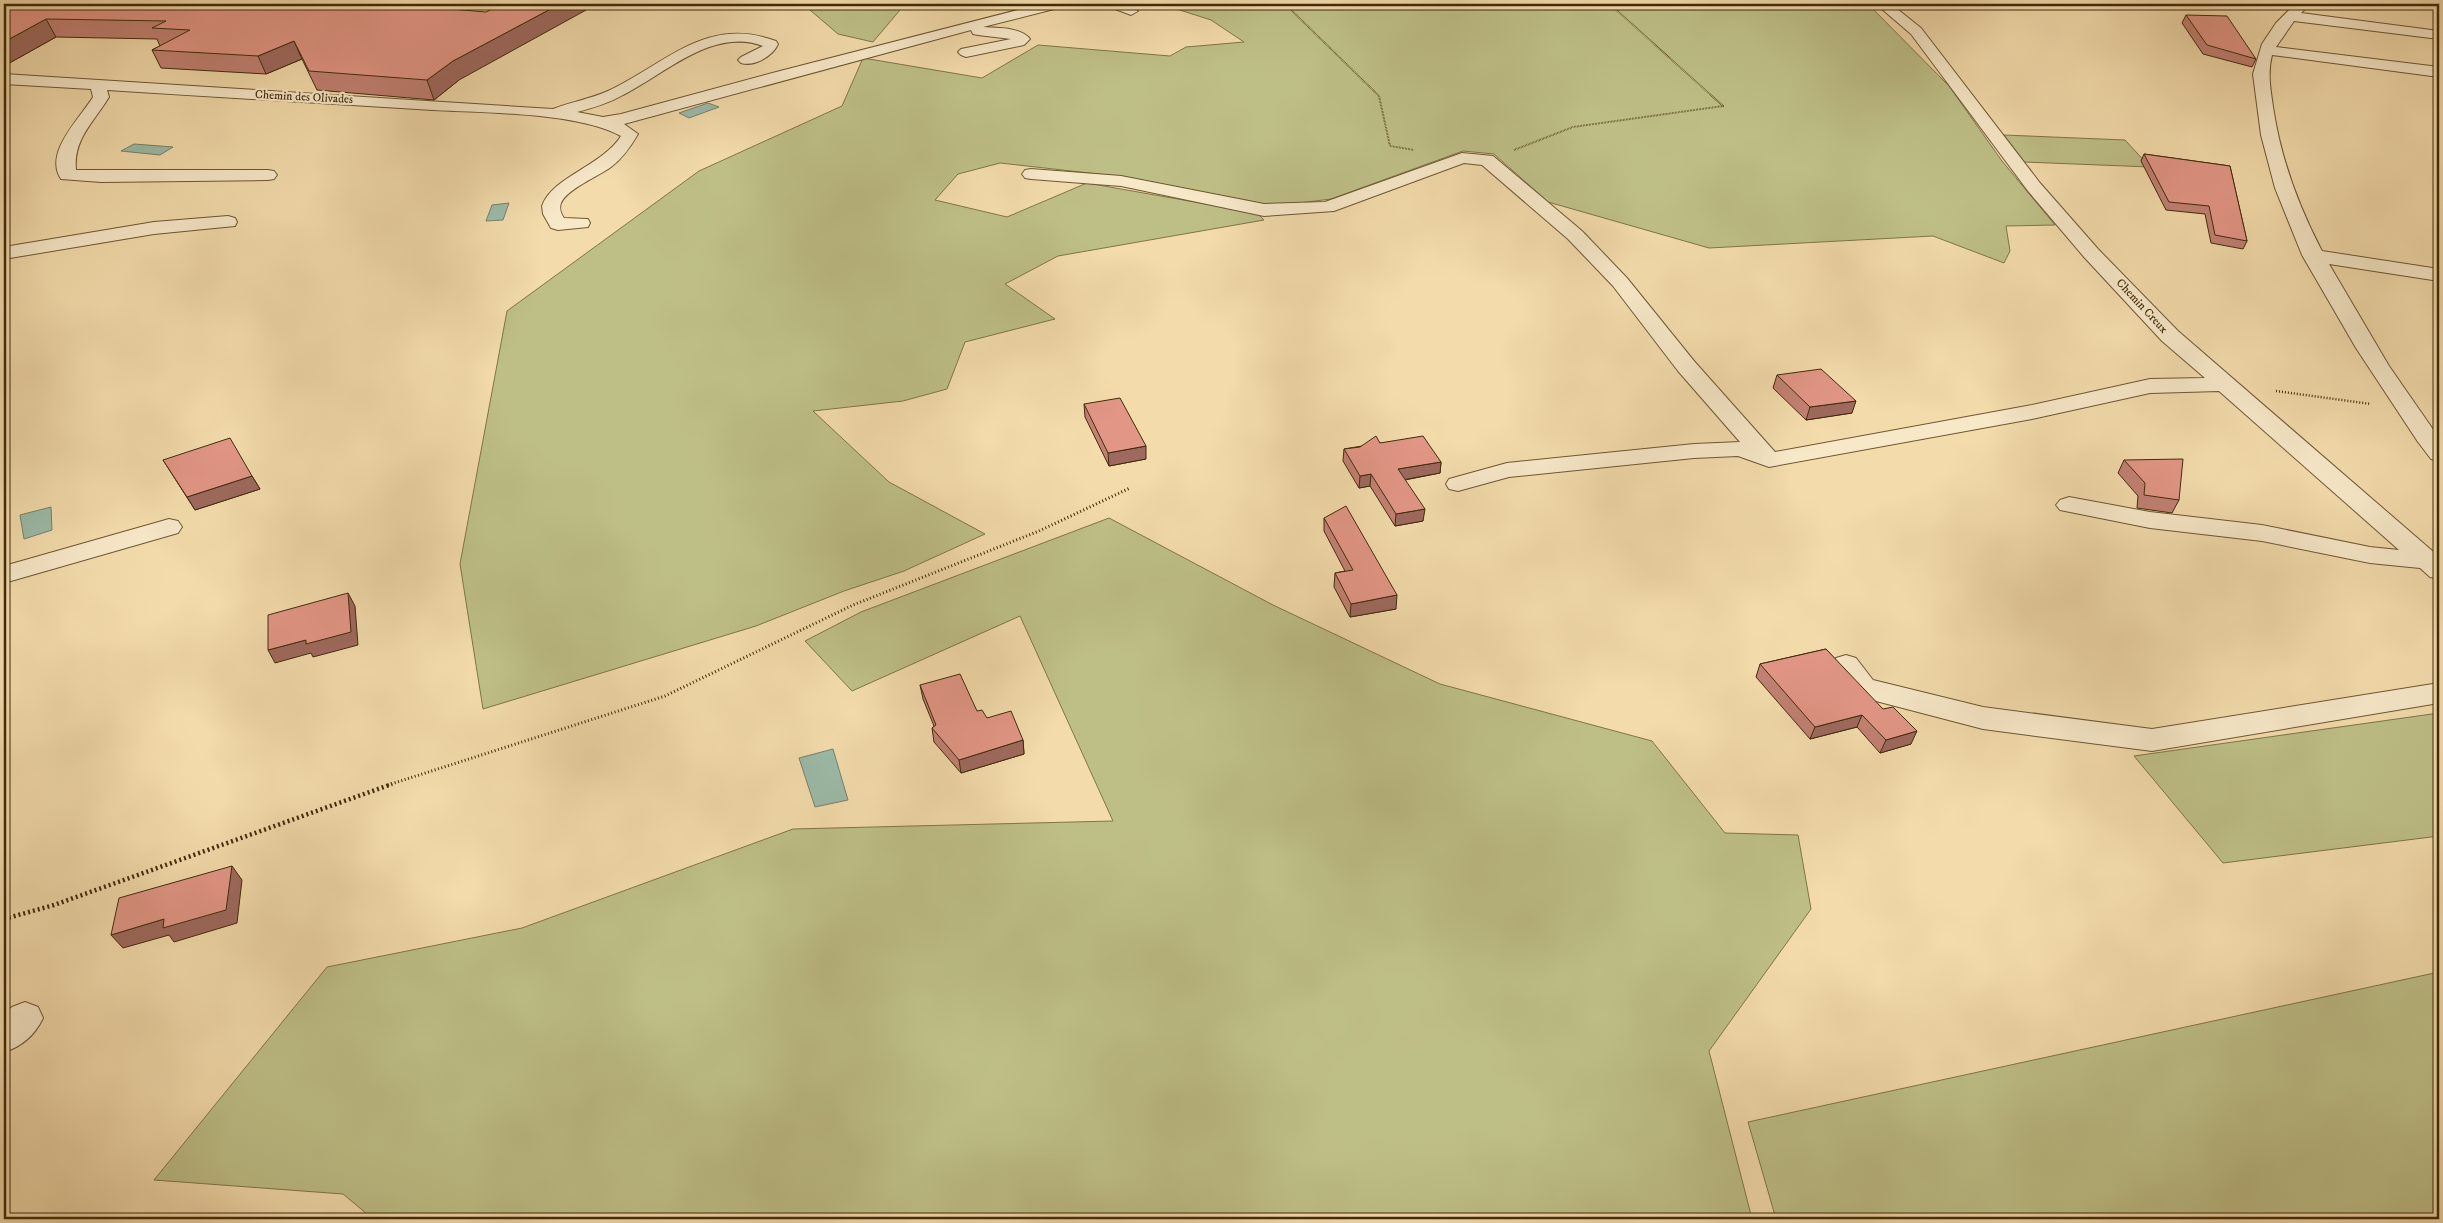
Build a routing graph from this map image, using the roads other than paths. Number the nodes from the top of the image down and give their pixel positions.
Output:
1 (1057, 4) edge
2 (1115, 4) edge
3 (1883, 4) edge
4 (2296, 10) edge
5 (1131, 11) dead end
6 (952, 32) junction
7 (2439, 35) edge
8 (2267, 50) junction
9 (966, 52) dead end
10 (746, 60) dead end
11 (2439, 72) edge
12 (4, 79) edge
13 (97, 84) junction
14 (551, 115) junction
15 (604, 122) junction
16 (1031, 174) dead end
17 (268, 175) dead end
18 (228, 222) dead end
19 (581, 223) dead end
20 (4, 253) edge
21 (2312, 255) junction
22 (2439, 275) edge
23 (2223, 384) junction
24 (2439, 454) edge
25 (1769, 460) junction
26 (1458, 484) dead end
27 (2070, 505) dead end
28 (169, 528) dead end
29 (2434, 566) edge
30 (4, 575) edge
31 (1846, 665) dead end
32 (2439, 693) edge

1 - 6 street
2 - 5 street
3 - 23 street, Chemin Creux
4 - 7 street
4 - 8 street
6 - 9 street
6 - 15 street
8 - 11 street
8 - 21 street
10 - 14 street
12 - 13 street, Chemin des Olivades
13 - 14 street, Chemin des Olivades
13 - 17 street
14 - 15 street, Chemin des Olivades
15 - 19 street
16 - 25 street
18 - 20 street
21 - 22 street
21 - 24 street
23 - 25 street
23 - 29 street, Chemin Creux
25 - 26 street
27 - 29 street
28 - 30 street
31 - 32 street

